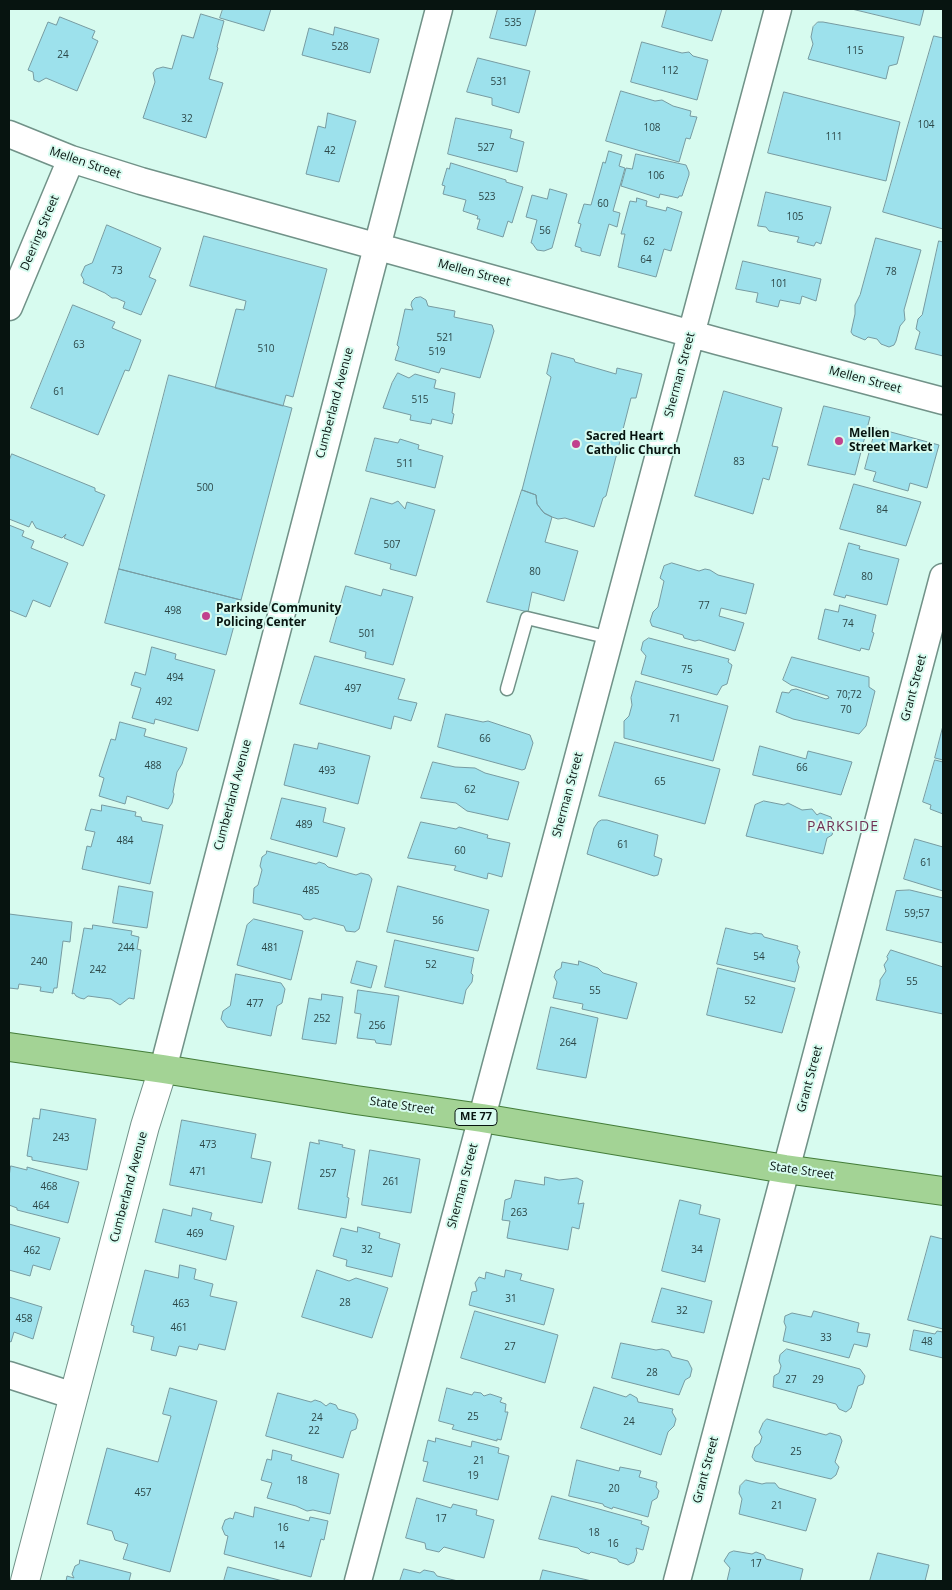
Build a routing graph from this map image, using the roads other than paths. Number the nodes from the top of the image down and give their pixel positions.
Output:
1 (439, 9) edge
2 (778, 9) edge
3 (9, 134) edge
4 (71, 160) junction
5 (376, 246) junction
6 (9, 307) edge
7 (692, 333) junction
8 (943, 401) edge
9 (943, 577) edge
10 (610, 638) junction
11 (507, 689) dead end
12 (9, 1047) edge
13 (163, 1068) junction
14 (482, 1118) junction
15 (785, 1169) junction
16 (943, 1191) edge
17 (9, 1376) edge
18 (74, 1396) junction
19 (25, 1581) edge
20 (358, 1581) edge
21 (677, 1581) edge

1 - 5 street, Cumberland Avenue
2 - 7 street, Sherman Street
3 - 4 street, Mellen Street
4 - 5 street, Mellen Street
4 - 6 street, Deering Street
5 - 7 street, Mellen Street
5 - 13 street, Cumberland Avenue
7 - 8 street, Mellen Street
7 - 10 street, Sherman Street
9 - 15 street, Grant Street
10 - 11 lane
10 - 14 street, Sherman Street
12 - 13 main road, State Street / ME 77
13 - 14 main road, State Street / ME 77
13 - 18 main road, Cumberland Avenue
14 - 15 main road, State Street / ME 77
14 - 20 street, Sherman Street
15 - 16 main road, State Street / ME 77
15 - 21 street, Grant Street
17 - 18 street
18 - 19 main road, Cumberland Avenue

